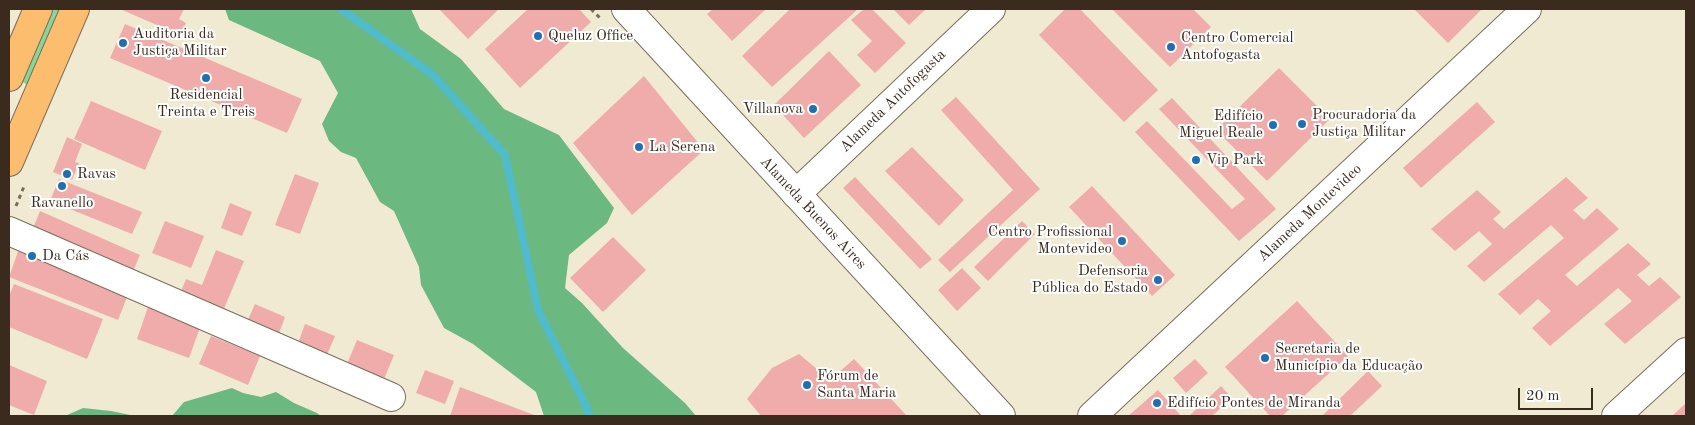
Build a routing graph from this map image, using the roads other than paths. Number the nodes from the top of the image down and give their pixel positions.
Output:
1 (38, 9) edge
2 (75, 9) edge
3 (626, 9) edge
4 (991, 9) edge
5 (1527, 9) edge
6 (9, 77) edge
7 (9, 162) edge
8 (796, 194) junction
9 (9, 231) edge
10 (1686, 352) edge
11 (390, 397) dead end
12 (1001, 416) edge
13 (1092, 416) edge
14 (1616, 416) edge

1 - 6 main road
2 - 7 main road
3 - 8 street, Alameda Buenos Aires
4 - 8 street, Alameda Antofogasta
5 - 13 street, Alameda Montevideo
8 - 12 street, Alameda Buenos Aires
9 - 11 street
10 - 14 street

